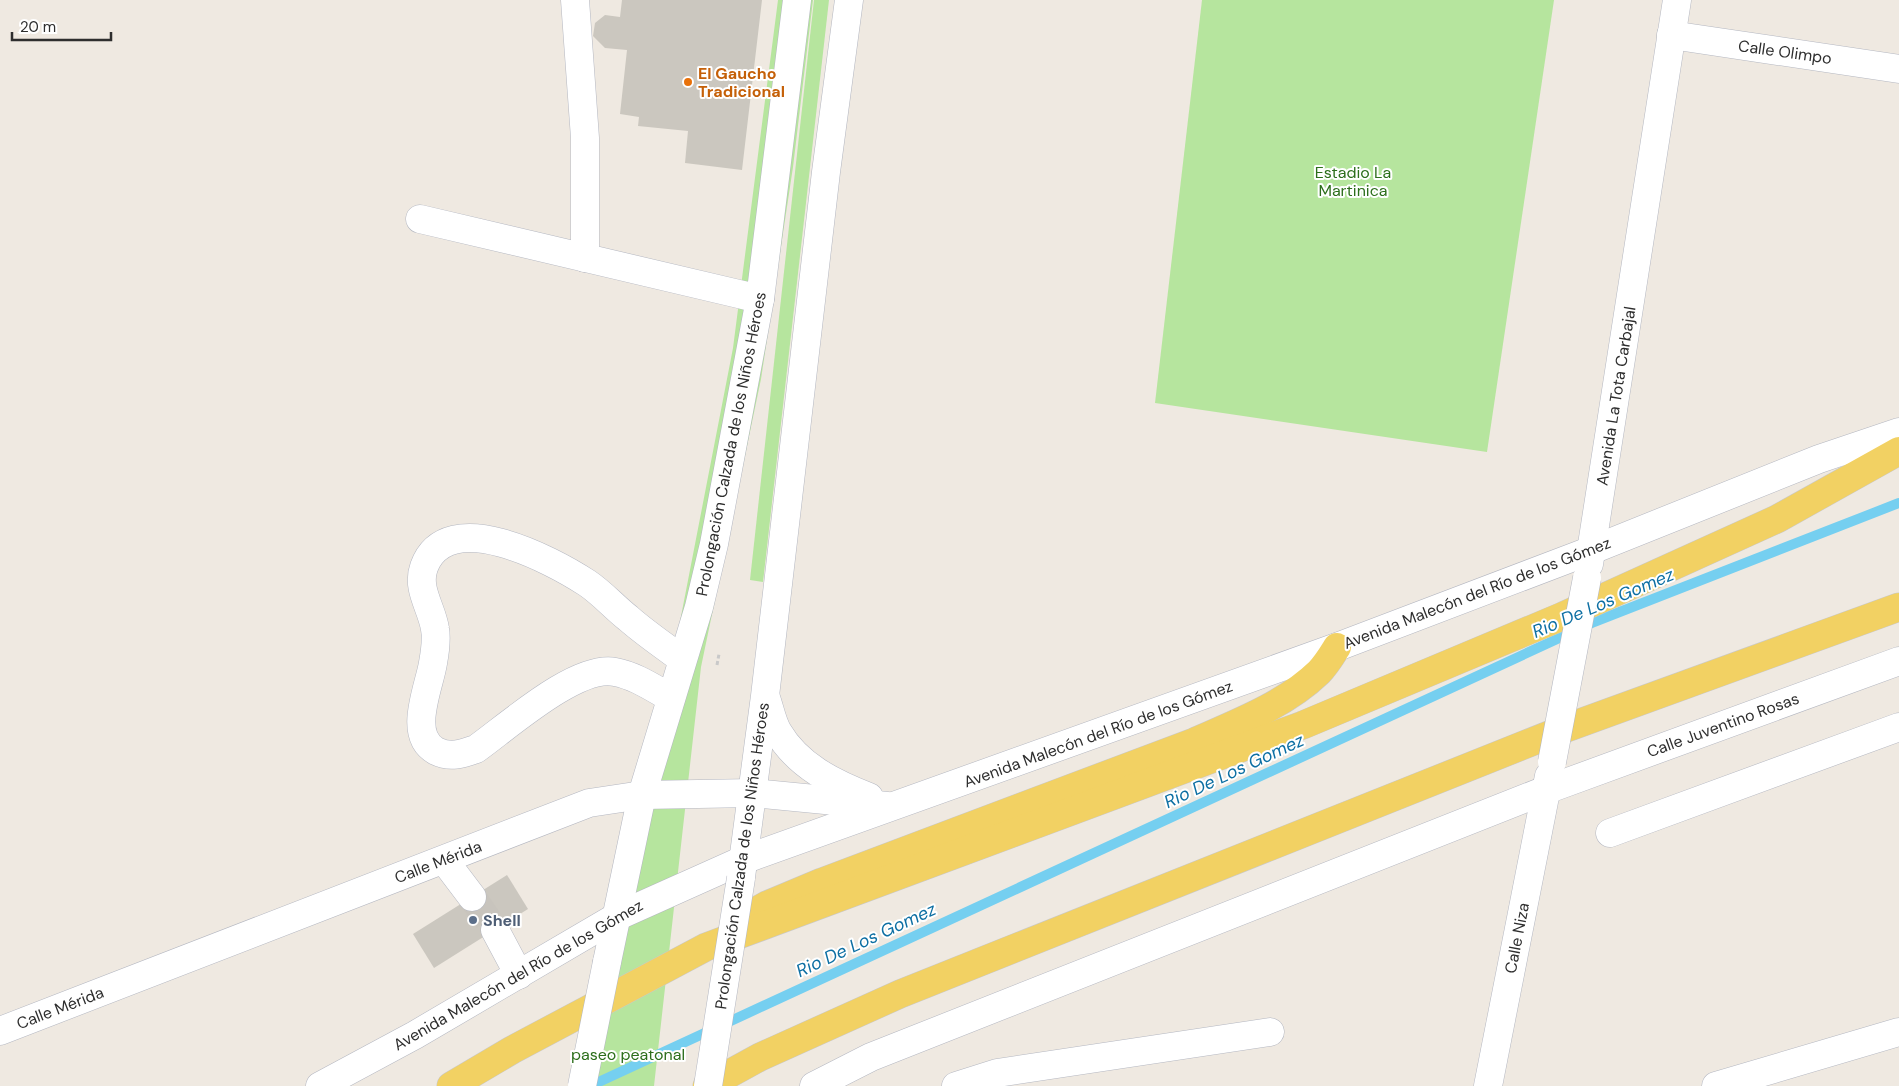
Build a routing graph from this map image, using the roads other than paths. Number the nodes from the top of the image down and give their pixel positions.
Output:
1 (575, 0) edge
2 (797, 0) edge
3 (848, 0) edge
4 (1677, 0) edge
5 (1671, 35) junction
6 (1899, 68) edge
7 (420, 219) dead end
8 (585, 258) junction
9 (760, 299) junction
10 (1899, 432) edge
11 (1899, 451) edge
12 (1592, 550) junction
13 (1899, 608) edge
14 (1338, 647) junction
15 (682, 659) junction
16 (1899, 661) edge
17 (765, 696) junction
18 (671, 698) junction
19 (1899, 727) edge
20 (1546, 790) junction
21 (753, 793) junction
22 (642, 795) junction
23 (896, 807) junction
24 (1610, 833) dead end
25 (444, 860) junction
26 (742, 869) junction
27 (472, 897) tunnel mouth
28 (618, 916) junction
29 (494, 930) tunnel mouth
30 (706, 947) junction
31 (519, 975) junction
32 (0, 1031) edge
33 (1270, 1032) dead end
34 (1899, 1032) edge
35 (512, 1050) junction
36 (871, 1057) junction
37 (320, 1086) edge
38 (433, 1086) edge
39 (451, 1086) edge
40 (582, 1086) edge
41 (707, 1086) edge
42 (814, 1086) edge
43 (858, 1086) edge
44 (956, 1086) edge
45 (1488, 1086) edge
46 (1716, 1086) edge

1 - 8 street
2 - 9 street, Prolongación Calzada de los Niños Héroes
3 - 17 street, Prolongación Calzada de los Niños Héroes
4 - 5 street, Avenida La Tota Carbajal
5 - 6 street, Calle Olimpo
5 - 12 street, Avenida La Tota Carbajal
7 - 8 street
8 - 9 street
9 - 15 street, Prolongación Calzada de los Niños Héroes
10 - 12 street, Avenida Malecón del Río de los Gómez
11 - 30 main road
12 - 14 street, Avenida Malecón del Río de los Gómez
12 - 20 street, Avenida La Tota Carbajal, bridge
13 - 41 main road
14 - 23 street, Avenida Malecón del Río de los Gómez
14 - 30 main road
15 - 18 street, Prolongación Calzada de los Niños Héroes
15 - 18 street
16 - 20 street, Calle Juventino Rosas
17 - 21 street, Prolongación Calzada de los Niños Héroes
17 - 23 street
18 - 22 street, Prolongación Calzada de los Niños Héroes
19 - 24 street
20 - 36 street
20 - 45 street, Calle Niza
21 - 22 street, Calle Mérida
21 - 23 street, Calle Mérida
21 - 26 street, Prolongación Calzada de los Niños Héroes
22 - 25 street, Calle Mérida
22 - 28 street, Prolongación Calzada de los Niños Héroes
23 - 26 street, Avenida Malecón del Río de los Gómez
25 - 27 street
25 - 32 street, Calle Mérida
26 - 28 street, Avenida Malecón del Río de los Gómez
26 - 41 street, Prolongación Calzada de los Niños Héroes, bridge
28 - 31 street, Avenida Malecón del Río de los Gómez
28 - 40 street, Prolongación Calzada de los Niños Héroes, bridge
29 - 31 street
30 - 35 main road
31 - 37 street, Avenida Malecón del Río de los Gómez
33 - 44 street
34 - 46 street
35 - 38 main road
35 - 39 main road
36 - 42 street
36 - 43 street

